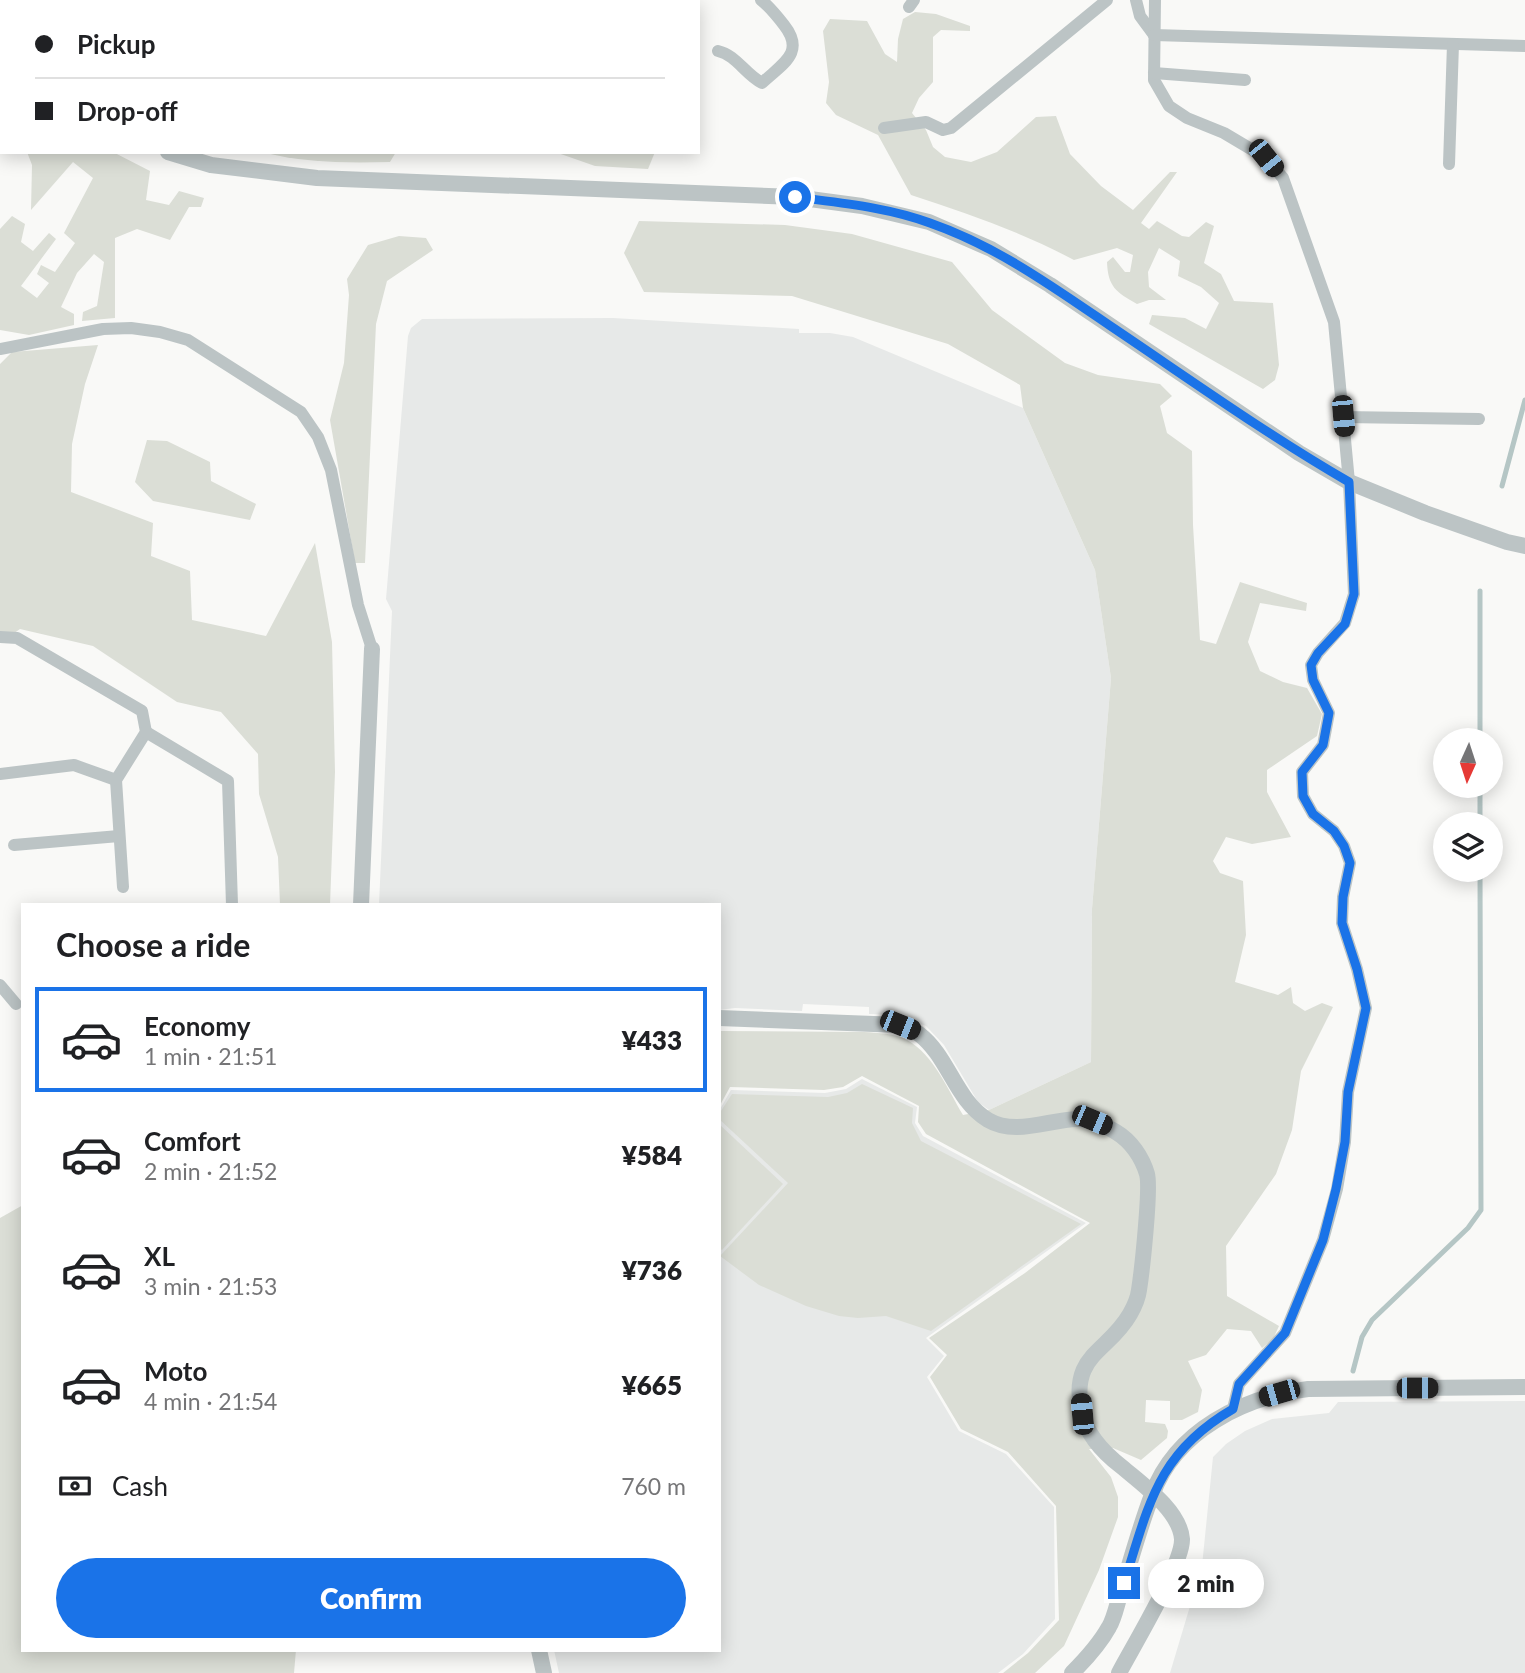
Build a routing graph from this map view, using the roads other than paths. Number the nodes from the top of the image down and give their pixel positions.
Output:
1 (761, 0) edge
2 (1107, 0) edge
3 (1136, 0) edge
4 (1155, 0) edge
5 (1154, 35) junction
6 (1453, 44) junction
7 (1525, 46) edge
8 (718, 51) dead end
9 (1154, 73) junction
10 (1245, 80) dead end
11 (884, 128) dead end
12 (175, 154) edge
13 (1448, 164) dead end
14 (0, 349) edge
15 (1343, 416) junction
16 (1479, 419) dead end
17 (1349, 482) junction
18 (1525, 546) edge
19 (0, 637) edge
20 (372, 649) joint
21 (146, 732) junction
22 (0, 774) edge
23 (116, 780) junction
24 (119, 836) junction
25 (14, 845) dead end
26 (123, 887) dead end
27 (232, 903) edge
28 (361, 903) edge
29 (0, 985) edge
30 (16, 1004) dead end
31 (721, 1018) edge
32 (1525, 1387) edge
33 (1233, 1409) junction
34 (1153, 1492) junction
35 (539, 1652) edge
36 (544, 1673) edge
37 (1072, 1673) edge
38 (1119, 1673) edge

1 - 8 street
2 - 11 street
3 - 5 street
4 - 5 street
5 - 6 street
5 - 9 street
6 - 7 street
6 - 13 street
9 - 10 street
9 - 15 street
12 - 17 street
14 - 20 street
15 - 16 street
15 - 17 street
17 - 18 street
17 - 33 street
19 - 21 street
20 - 28 street
21 - 23 street
21 - 27 street
22 - 23 street
23 - 24 street
24 - 25 street
24 - 26 street
29 - 30 street
31 - 34 street
32 - 33 street
33 - 34 street
34 - 37 street
34 - 38 street
35 - 36 street

